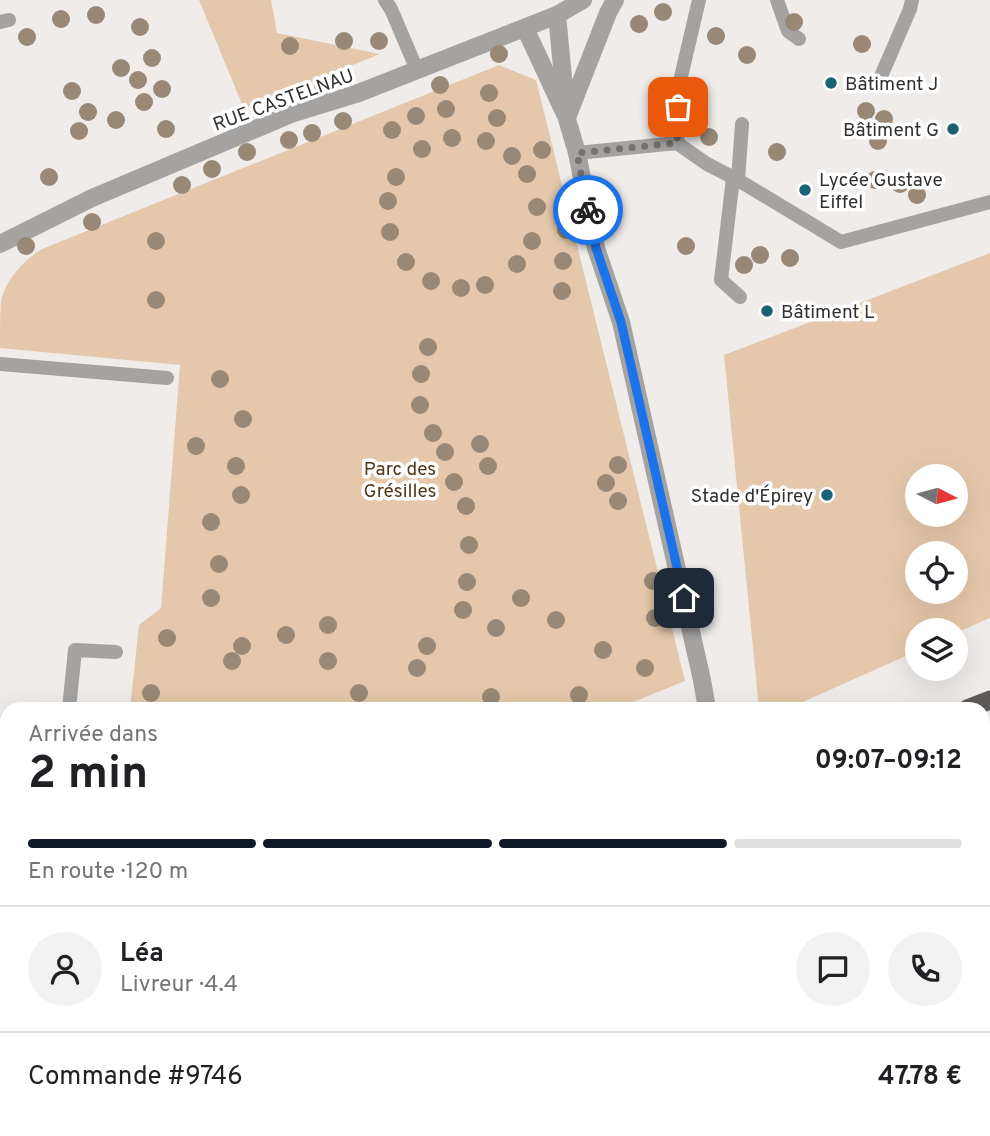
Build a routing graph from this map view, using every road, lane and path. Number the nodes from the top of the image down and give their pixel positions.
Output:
1 (385, 0) edge
2 (583, 0) edge
3 (615, 0) edge
4 (699, 0) edge
5 (777, 0) edge
6 (912, 0) edge
7 (557, 15) junction
8 (525, 28) junction
9 (799, 39) dead end
10 (416, 70) junction
11 (882, 74) dead end
12 (567, 119) junction
13 (742, 124) dead end
14 (677, 143) junction
15 (577, 153) junction
16 (736, 179) junction
17 (990, 202) edge
18 (0, 244) edge
19 (740, 297) dead end
20 (0, 364) edge
21 (167, 378) dead end
22 (116, 652) dead end
23 (70, 702) edge
24 (707, 702) edge

1 - 10 lane
2 - 7 street, RUE CASTELNAU
3 - 12 street
4 - 14 lane
5 - 9 lane
6 - 11 lane
7 - 8 street, RUE CASTELNAU
7 - 12 street
8 - 10 street, RUE CASTELNAU
8 - 12 street
10 - 18 street, RUE CASTELNAU
12 - 15 street
13 - 16 lane
14 - 15 lane
14 - 16 lane
15 - 24 street
16 - 17 lane
16 - 19 lane
20 - 21 lane
22 - 23 lane

